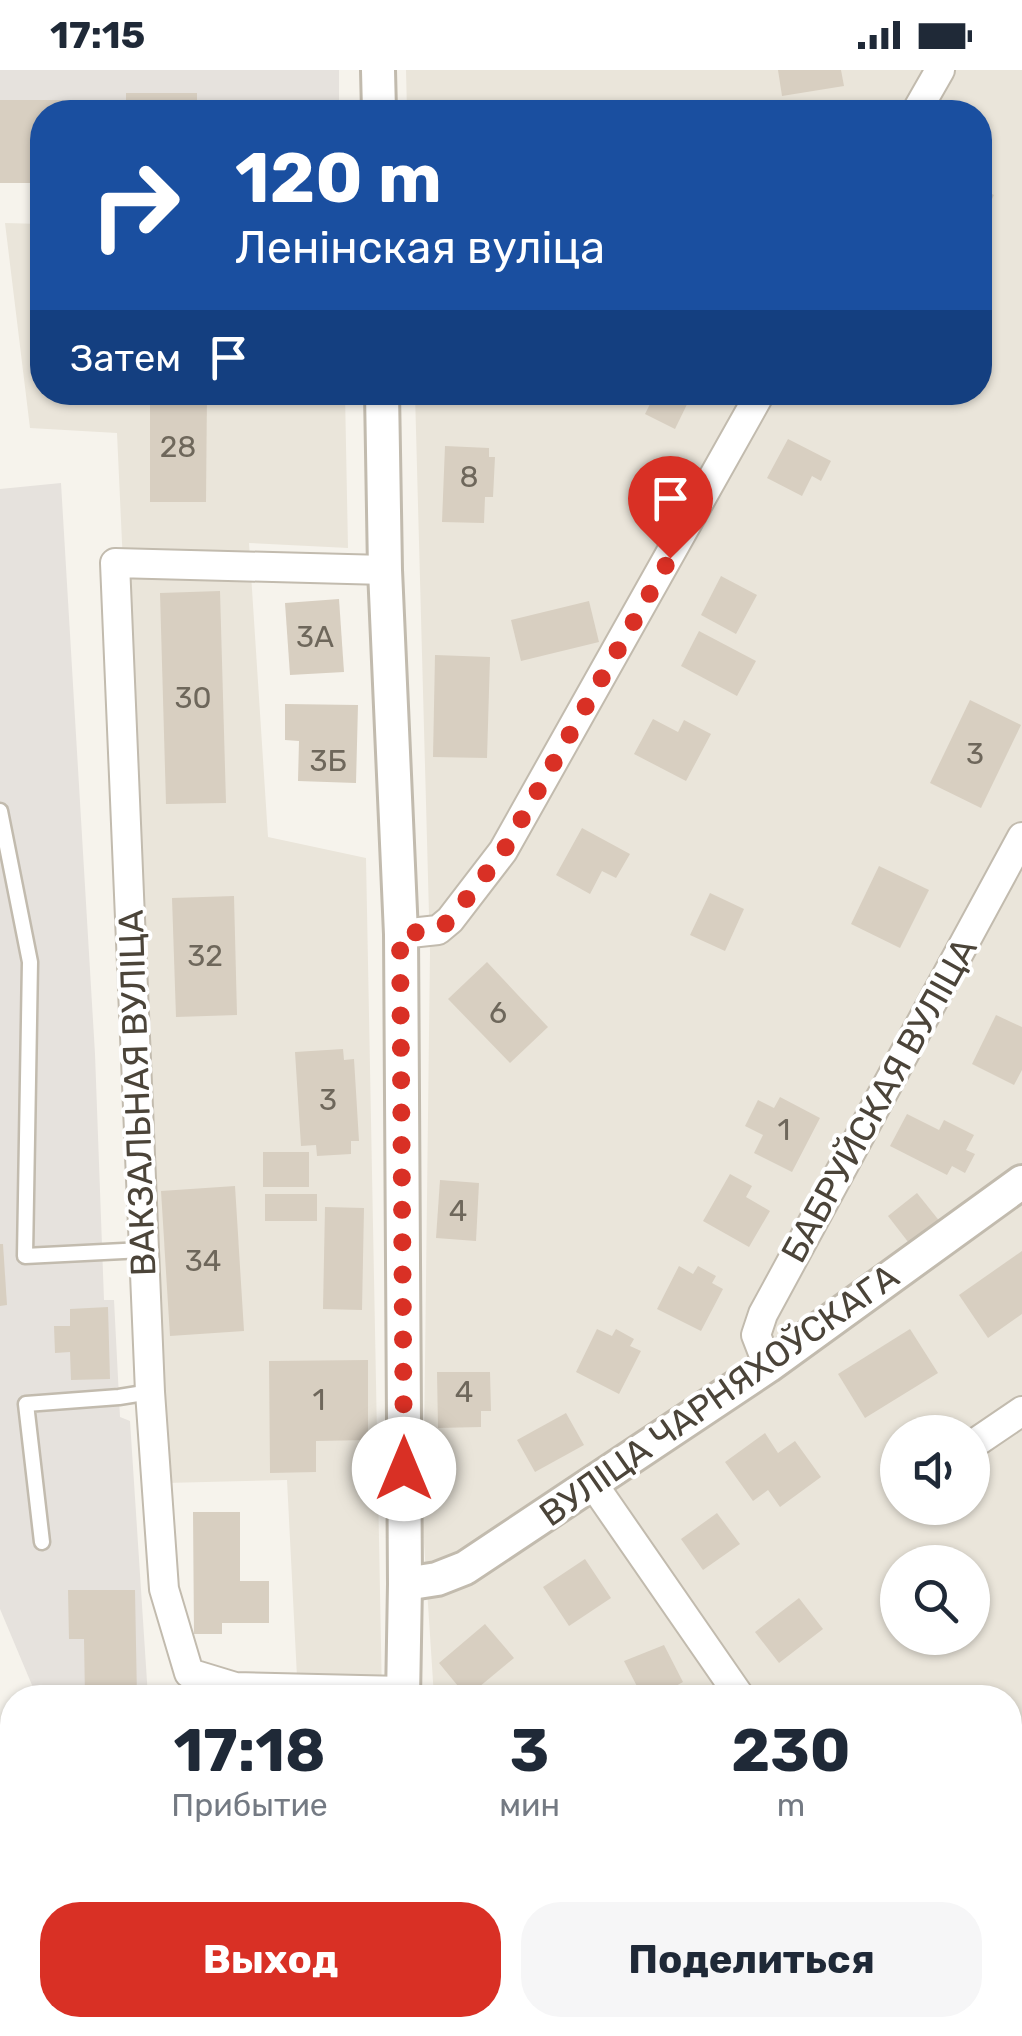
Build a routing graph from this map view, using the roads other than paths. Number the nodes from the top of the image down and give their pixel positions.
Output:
1 (378, 70) edge
2 (940, 70) edge
3 (378, 100) edge
4 (923, 100) edge
5 (382, 405) edge
6 (755, 405) edge
7 (385, 570) junction
8 (0, 811) edge
9 (1022, 837) edge
10 (400, 934) junction
11 (1022, 1182) edge
12 (144, 1250) junction
13 (768, 1366) junction
14 (150, 1392) junction
15 (1022, 1411) edge
16 (990, 1433) edge
17 (593, 1484) junction
18 (42, 1542) dead end
19 (405, 1584) junction
20 (229, 1685) edge
21 (403, 1685) edge
22 (732, 1685) edge

1 - 3 street
2 - 4 street
5 - 7 street
6 - 10 street
7 - 10 street
7 - 12 street, ВАКЗАЛЬНАЯ ВУЛІЦА
8 - 12 lane
9 - 13 street, БАБРУЙСКАЯ ВУЛІЦА
10 - 19 street
11 - 13 street, ВУЛІЦА ЧАРНЯХОЎСКАГА
12 - 14 street, ВАКЗАЛЬНАЯ ВУЛІЦА
13 - 17 street, ВУЛІЦА ЧАРНЯХОЎСКАГА
14 - 18 lane
14 - 20 street, ВАКЗАЛЬНАЯ ВУЛІЦА
15 - 16 street
17 - 19 street, ВУЛІЦА ЧАРНЯХОЎСКАГА
17 - 22 street
19 - 21 street

